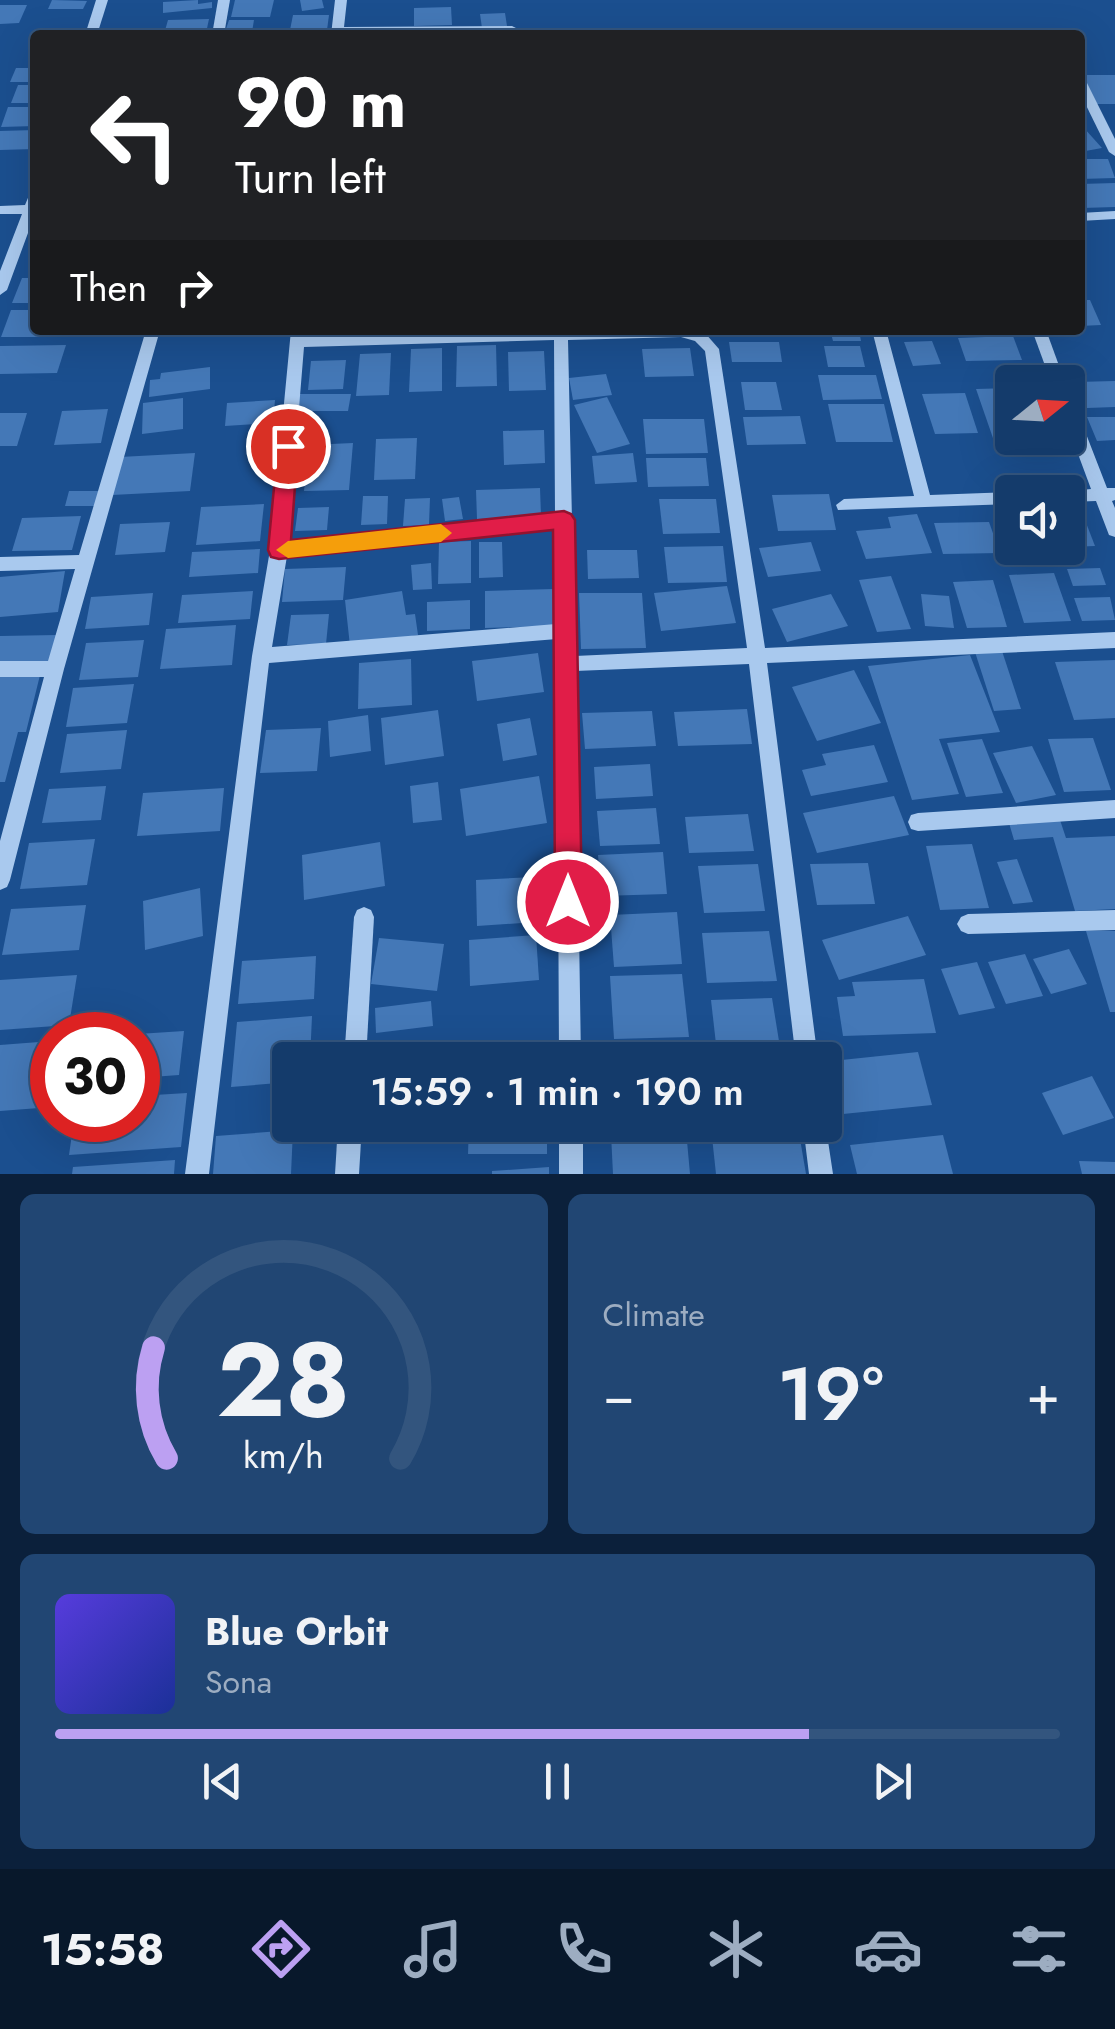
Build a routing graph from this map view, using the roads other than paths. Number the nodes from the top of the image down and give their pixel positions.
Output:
1 (102, 0) edge
2 (224, 0) edge
3 (341, 0) edge
4 (512, 29) dead end
5 (93, 30) edge
6 (219, 30) edge
7 (338, 30) edge
8 (497, 30) edge
9 (1085, 91) edge
10 (1115, 152) edge
11 (30, 205) edge
12 (0, 210) edge
13 (30, 212) edge
14 (1115, 215) edge
15 (1085, 216) edge
16 (0, 290) edge
17 (152, 335) edge
18 (609, 335) edge
19 (692, 335) edge
20 (880, 335) edge
21 (1041, 335) edge
22 (298, 336) edge
23 (561, 337) junction
24 (1052, 365) edge
25 (1085, 445) edge
26 (1108, 495) edge
27 (995, 499) edge
28 (924, 502) junction
29 (844, 505) dead end
30 (564, 520) junction
31 (1115, 530) edge
32 (279, 550) junction
33 (85, 562) junction
34 (0, 564) edge
35 (566, 630) junction
36 (1115, 640) edge
37 (756, 655) junction
38 (262, 656) junction
39 (566, 664) junction
40 (0, 669) edge
41 (55, 669) junction
42 (1115, 809) edge
43 (918, 822) dead end
44 (0, 880) edge
45 (364, 917) dead end
46 (1115, 920) edge
47 (968, 924) dead end
48 (355, 1042) edge
49 (570, 1042) edge
50 (805, 1042) edge
51 (349, 1142) edge
52 (571, 1142) edge
53 (817, 1142) edge
54 (197, 1174) edge
55 (347, 1174) edge
56 (571, 1174) edge
57 (821, 1174) edge

1 - 5 street
2 - 6 street
3 - 7 street
4 - 8 street
9 - 10 street
11 - 12 street
13 - 16 street
14 - 15 street
17 - 33 street
18 - 23 street
19 - 37 street
20 - 28 street
21 - 24 street
22 - 23 street
22 - 32 street
23 - 30 street
25 - 26 street
26 - 31 street
27 - 28 street
28 - 29 street
30 - 32 street
30 - 35 street
32 - 38 street
33 - 34 street
33 - 41 street
35 - 38 street
35 - 39 street
36 - 37 street
37 - 39 street
37 - 50 street
38 - 54 street
39 - 49 street
40 - 41 street
41 - 44 street
42 - 43 street
45 - 48 street
46 - 47 street
51 - 55 street
52 - 56 street
53 - 57 street

